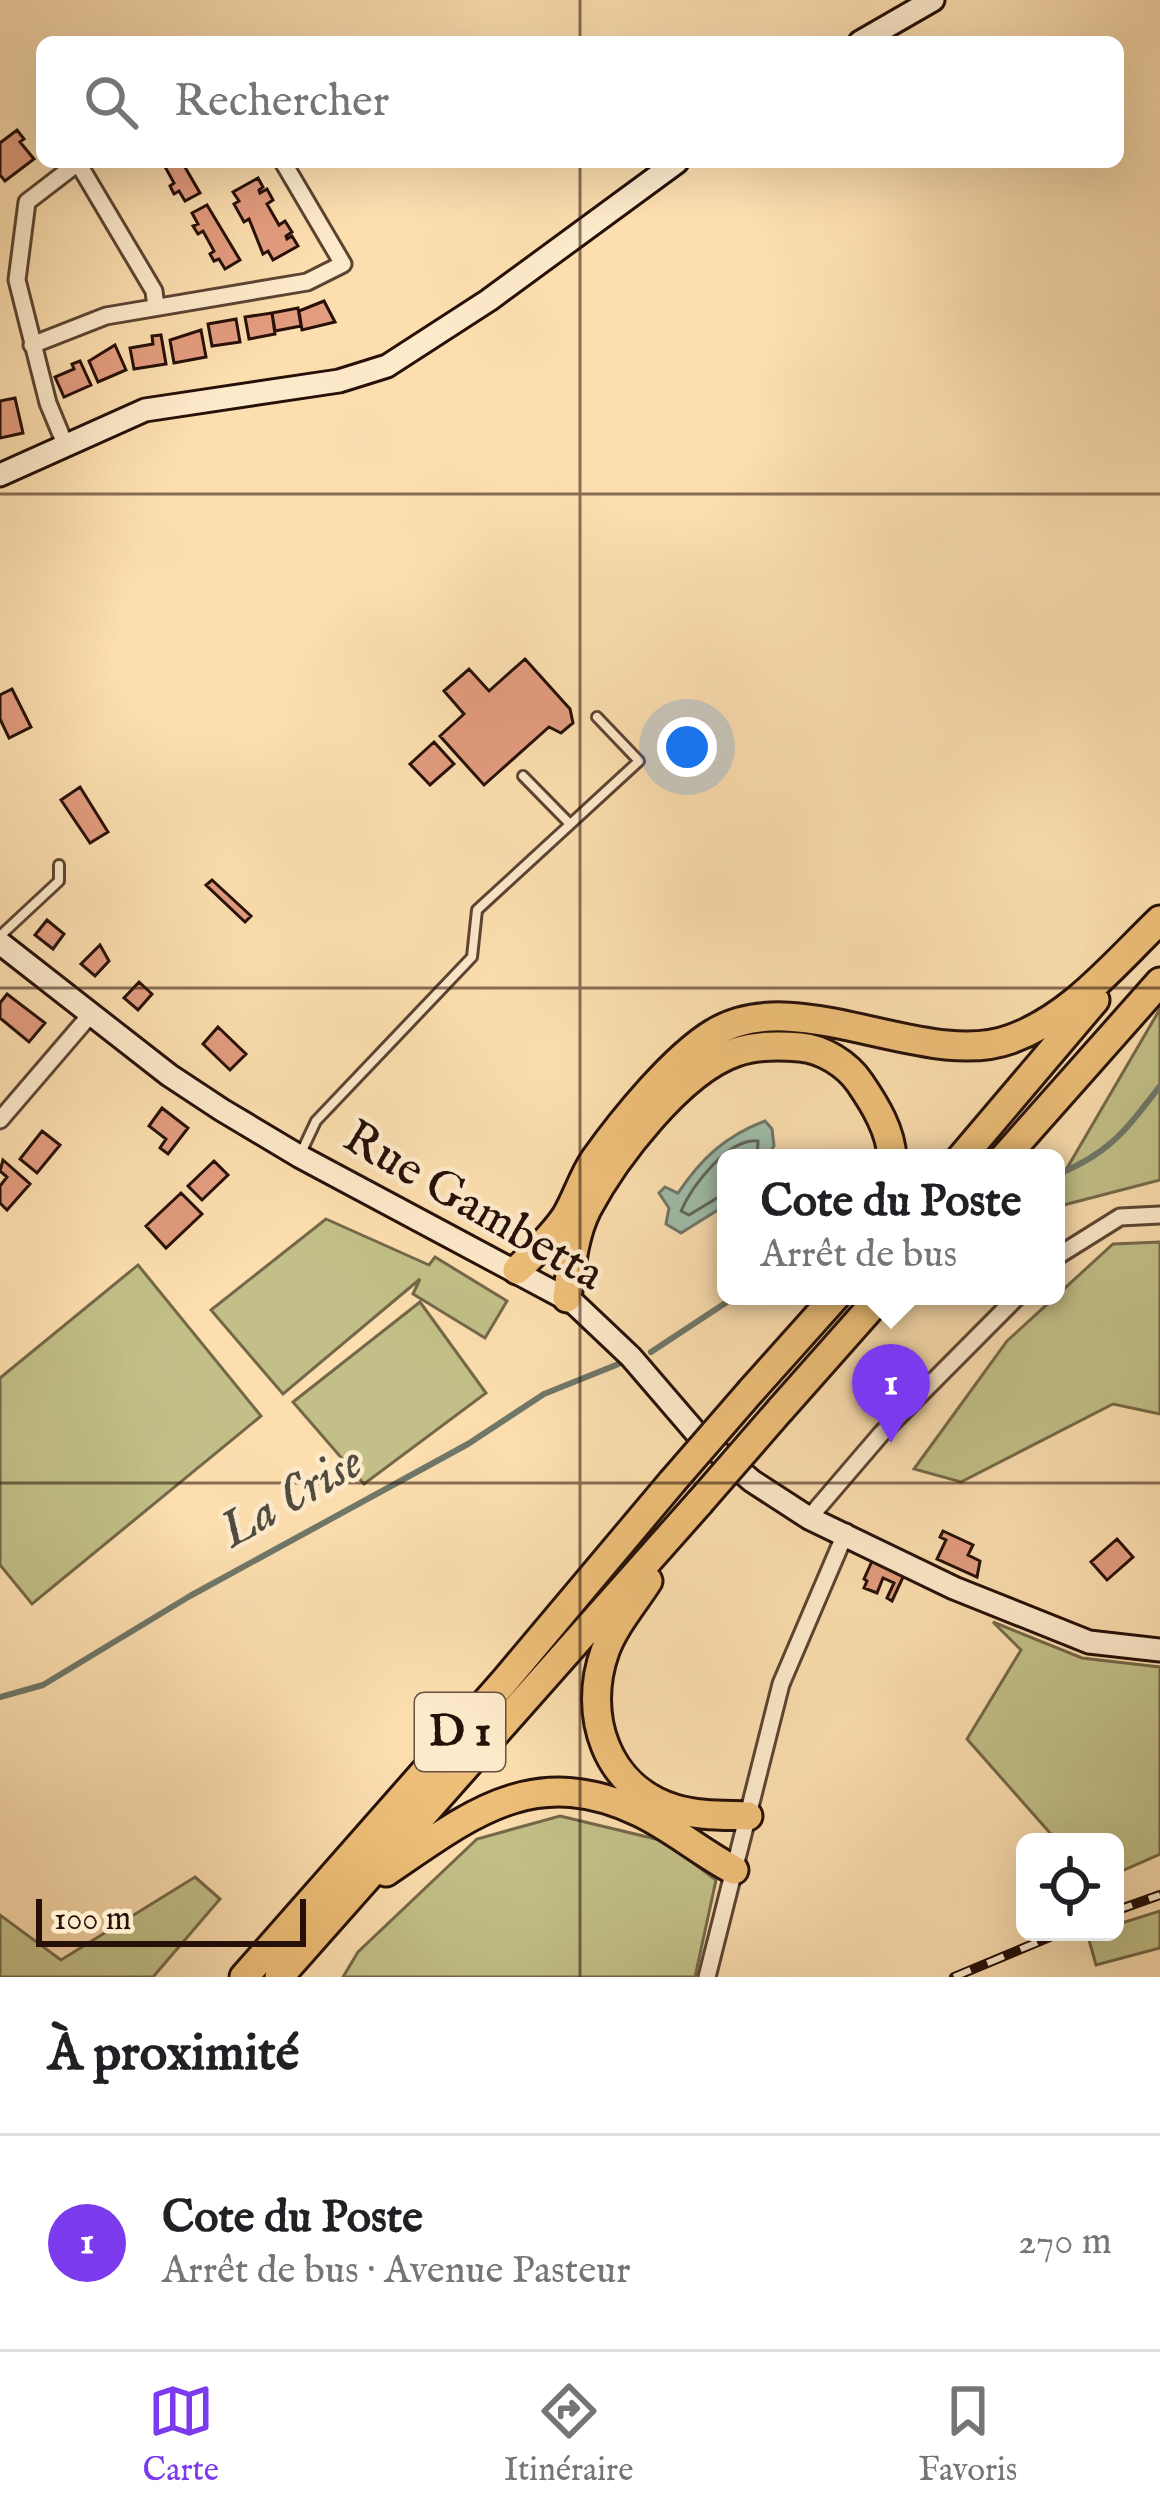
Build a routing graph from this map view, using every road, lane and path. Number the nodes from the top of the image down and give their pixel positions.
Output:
1 (933, 0) edge
2 (870, 36) edge
3 (70, 168) edge
4 (82, 168) edge
5 (287, 168) edge
6 (669, 168) edge
7 (156, 307) junction
8 (32, 345) junction
9 (65, 444) junction
10 (0, 476) edge
11 (597, 717) dead end
12 (523, 776) dead end
13 (570, 824) junction
14 (58, 865) dead end
15 (1160, 922) edge
16 (0, 940) edge
17 (1160, 982) edge
18 (91, 1014) junction
19 (0, 1120) edge
20 (891, 1149) edge
21 (969, 1149) edge
22 (1012, 1149) edge
23 (299, 1156) junction
24 (1160, 1215) edge
25 (1065, 1251) edge
26 (517, 1270) junction
27 (567, 1298) junction
28 (829, 1305) edge
29 (873, 1305) edge
30 (1009, 1305) edge
31 (700, 1502) junction
32 (809, 1518) junction
33 (846, 1532) junction
34 (1160, 1650) edge
35 (748, 1816) junction
36 (734, 1870) junction
37 (353, 1894) junction
38 (244, 1977) edge
39 (279, 1977) edge
40 (707, 1977) edge

1 - 2 street
3 - 8 street
4 - 7 street
5 - 7 street
6 - 9 street
7 - 8 street
8 - 9 street
9 - 10 street
11 - 13 lane
12 - 13 lane
13 - 23 lane
14 - 16 lane
15 - 21 highway
15 - 26 highway
16 - 18 street, Rue Gambetta
17 - 22 highway
18 - 19 street
18 - 23 street, Rue Gambetta
20 - 27 highway
23 - 26 street, Rue Gambetta
24 - 25 street
26 - 27 street, Rue Gambetta
27 - 32 street, Rue Gambetta
28 - 38 highway, D 1, bridge
29 - 31 highway, D 1, bridge
30 - 32 street
31 - 35 highway
31 - 37 highway, D 1
32 - 33 street, Rue Gambetta
33 - 34 street, Rue Gambetta
33 - 35 street
35 - 36 street
36 - 37 highway
36 - 40 street
37 - 39 highway, D 1

